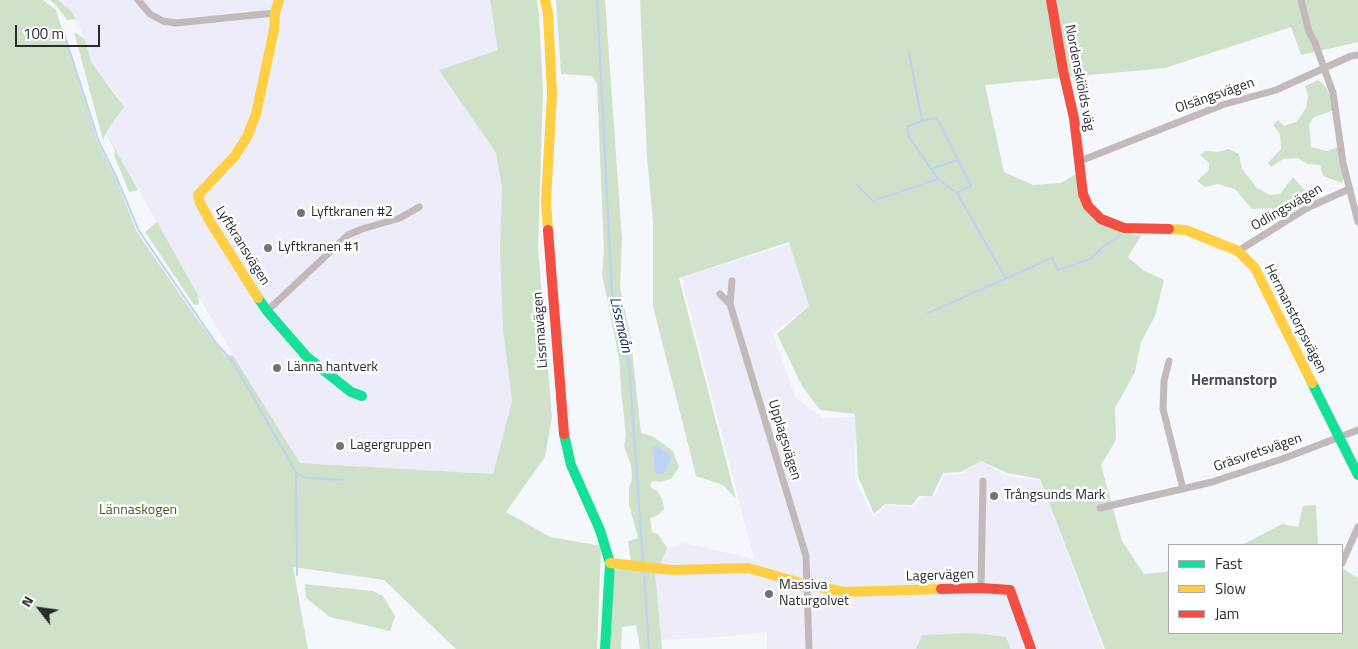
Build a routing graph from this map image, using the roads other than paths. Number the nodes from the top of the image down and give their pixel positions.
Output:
1 (138, 0) edge
2 (279, 0) edge
3 (545, 0) edge
4 (1051, 0) edge
5 (1301, 0) edge
6 (275, 13) junction
7 (1358, 55) edge
8 (1324, 69) junction
9 (1080, 161) junction
10 (1349, 189) junction
11 (419, 207) dead end
12 (1358, 222) edge
13 (1238, 251) junction
14 (732, 282) dead end
15 (720, 294) dead end
16 (730, 304) junction
17 (267, 310) junction
18 (1169, 361) dead end
19 (362, 396) dead end
20 (1358, 430) edge
21 (1339, 437) junction
22 (1358, 475) edge
23 (983, 481) dead end
24 (1183, 489) junction
25 (1100, 508) dead end
26 (1358, 527) edge
27 (1343, 561) edge
28 (610, 563) junction
29 (808, 585) junction
30 (981, 588) junction
31 (605, 649) edge
32 (809, 649) edge
33 (1031, 649) edge

1 - 6 street
2 - 6 street
3 - 28 street, Lissmavägen
4 - 9 street, Nordenskiölds väg
5 - 8 street
6 - 17 street, Lyftkransvägen
7 - 8 street, Olsängsvägen
8 - 9 street, Olsängsvägen
8 - 10 street
9 - 13 street, Hermanstorpsvägen
10 - 12 street
10 - 13 street, Odlingsvägen
11 - 17 street, Lyftkransvägen
13 - 21 street, Hermanstorpsvägen
14 - 16 street
15 - 16 street
16 - 29 street, Upplagsvägen
17 - 19 street, Lyftkransvägen
18 - 24 street
20 - 21 street
21 - 22 street, Hermanstorpsvägen
21 - 24 street, Gräsvretsvägen
23 - 30 street
24 - 25 street, Gräsvretsvägen
26 - 27 street
28 - 29 street, Lagervägen
28 - 31 street, Lissmavägen
29 - 30 street, Lagervägen
29 - 32 street
30 - 33 street, Lagervägen

